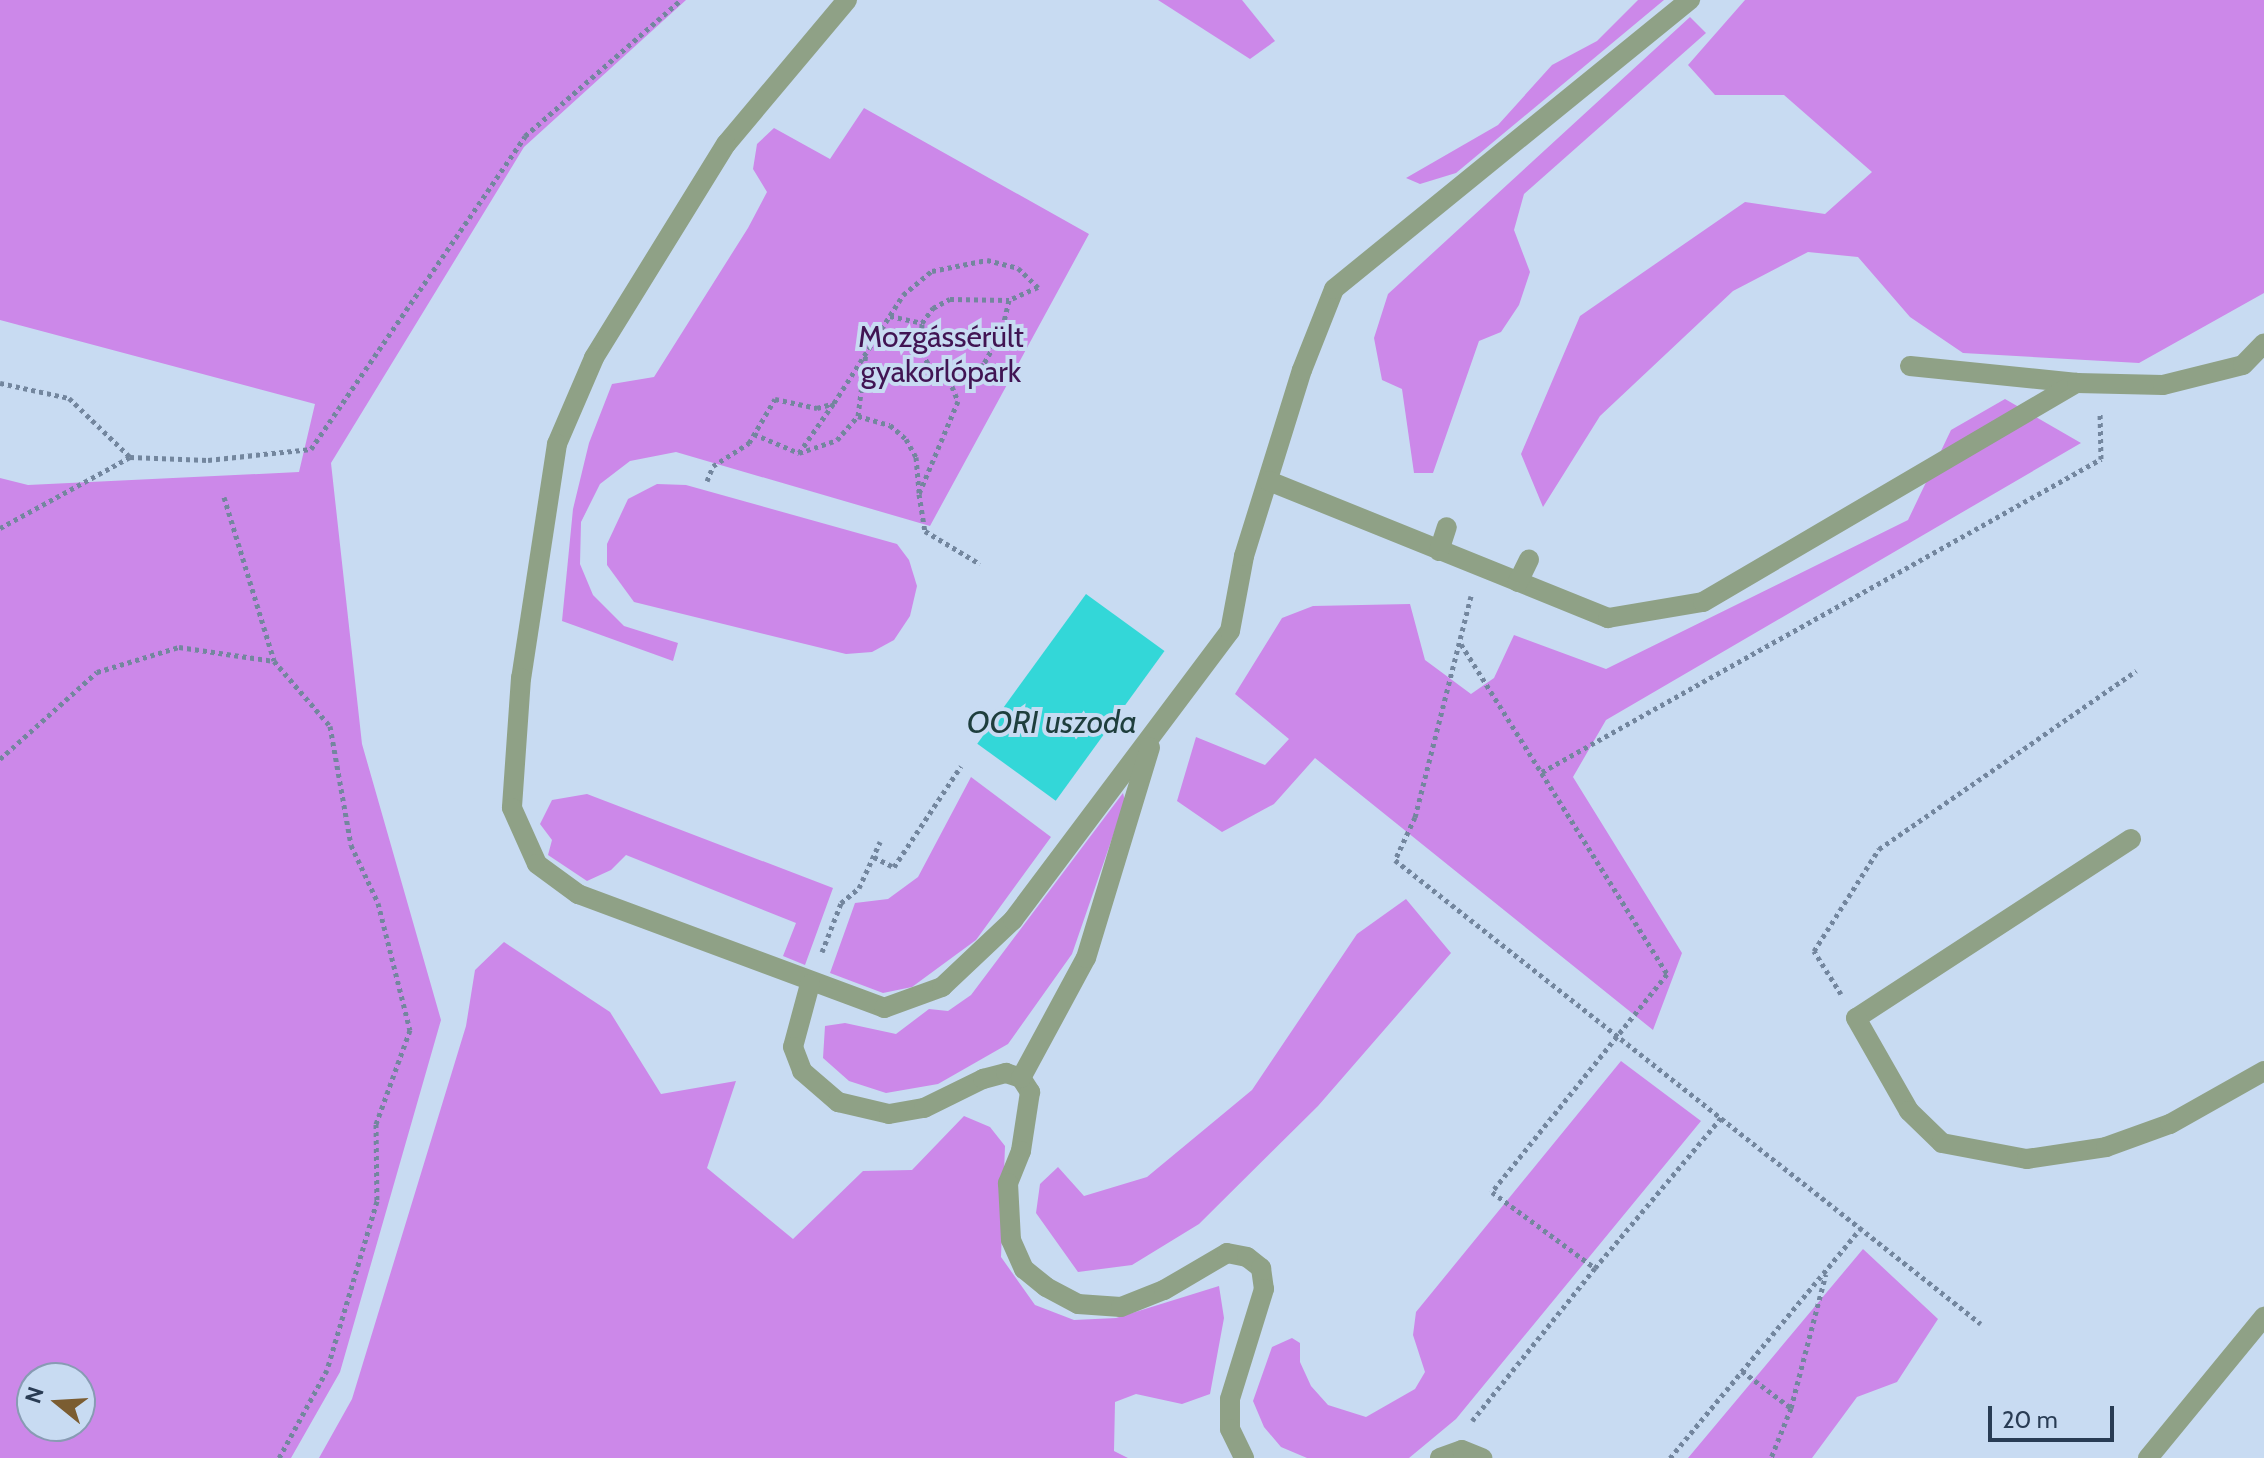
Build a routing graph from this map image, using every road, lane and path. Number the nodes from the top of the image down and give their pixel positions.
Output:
1 (681, 0) edge
2 (847, 0) edge
3 (1690, 0) edge
4 (1009, 300) junction
5 (890, 316) junction
6 (922, 323) junction
7 (2264, 343) edge
8 (866, 352) junction
9 (2264, 361) edge
10 (2243, 365) junction
11 (1910, 366) dead end
12 (949, 379) junction
13 (0, 383) edge
14 (2077, 383) junction
15 (2100, 384) junction
16 (834, 403) junction
17 (858, 416) junction
18 (754, 434) junction
19 (799, 453) junction
20 (130, 457) junction
21 (707, 481) dead end
22 (1269, 481) junction
23 (919, 494) junction
24 (224, 497) dead end
25 (1447, 527) dead end
26 (0, 528) edge
27 (1439, 551) junction
28 (1529, 559) dead end
29 (980, 564) dead end
30 (1477, 567) junction
31 (1518, 582) junction
32 (1460, 643) junction
33 (274, 661) junction
34 (2136, 671) dead end
35 (1155, 733) junction
36 (0, 759) edge
37 (961, 766) dead end
38 (1542, 772) junction
39 (2131, 839) dead end
40 (880, 842) dead end
41 (874, 857) junction
42 (810, 984) junction
43 (1856, 1018) junction
44 (1619, 1037) junction
45 (2264, 1071) edge
46 (1021, 1078) junction
47 (1721, 1118) junction
48 (1861, 1228) junction
49 (1595, 1268) junction
50 (1828, 1268) junction
51 (2264, 1317) edge
52 (1981, 1324) dead end
53 (1742, 1371) junction
54 (1791, 1408) junction
55 (1443, 1456) edge
56 (279, 1458) edge
57 (1244, 1458) edge
58 (1482, 1458) edge
59 (1670, 1458) edge
60 (1771, 1458) edge
61 (2148, 1458) edge

1 - 20 path
2 - 42 lane
3 - 22 lane
4 - 5 path
4 - 6 path
4 - 12 path
5 - 6 path
5 - 8 path
6 - 12 path
7 - 10 lane
8 - 16 path
8 - 17 path
9 - 10 lane
10 - 15 lane
11 - 14 lane
12 - 23 path
13 - 20 path
14 - 15 lane
14 - 31 lane
15 - 38 path
16 - 18 path
16 - 19 path
17 - 19 path
17 - 23 path
18 - 19 path
18 - 21 path
20 - 26 path
22 - 27 lane
22 - 35 lane
23 - 29 path
24 - 33 path
25 - 27 lane
27 - 30 lane
28 - 31 lane
30 - 31 lane
30 - 32 path
32 - 38 path
32 - 44 path
33 - 36 path
33 - 56 path
34 - 43 path
35 - 42 lane
35 - 46 lane
37 - 41 path
38 - 44 path
39 - 43 lane
40 - 41 path
41 - 42 path
42 - 46 lane
43 - 45 lane
44 - 47 path
44 - 49 path
46 - 57 lane
47 - 48 path
47 - 49 path
48 - 50 path
48 - 52 path
49 - 55 path
50 - 53 path
50 - 54 path
51 - 61 lane
53 - 54 path
53 - 59 path
54 - 60 path
55 - 58 lane

